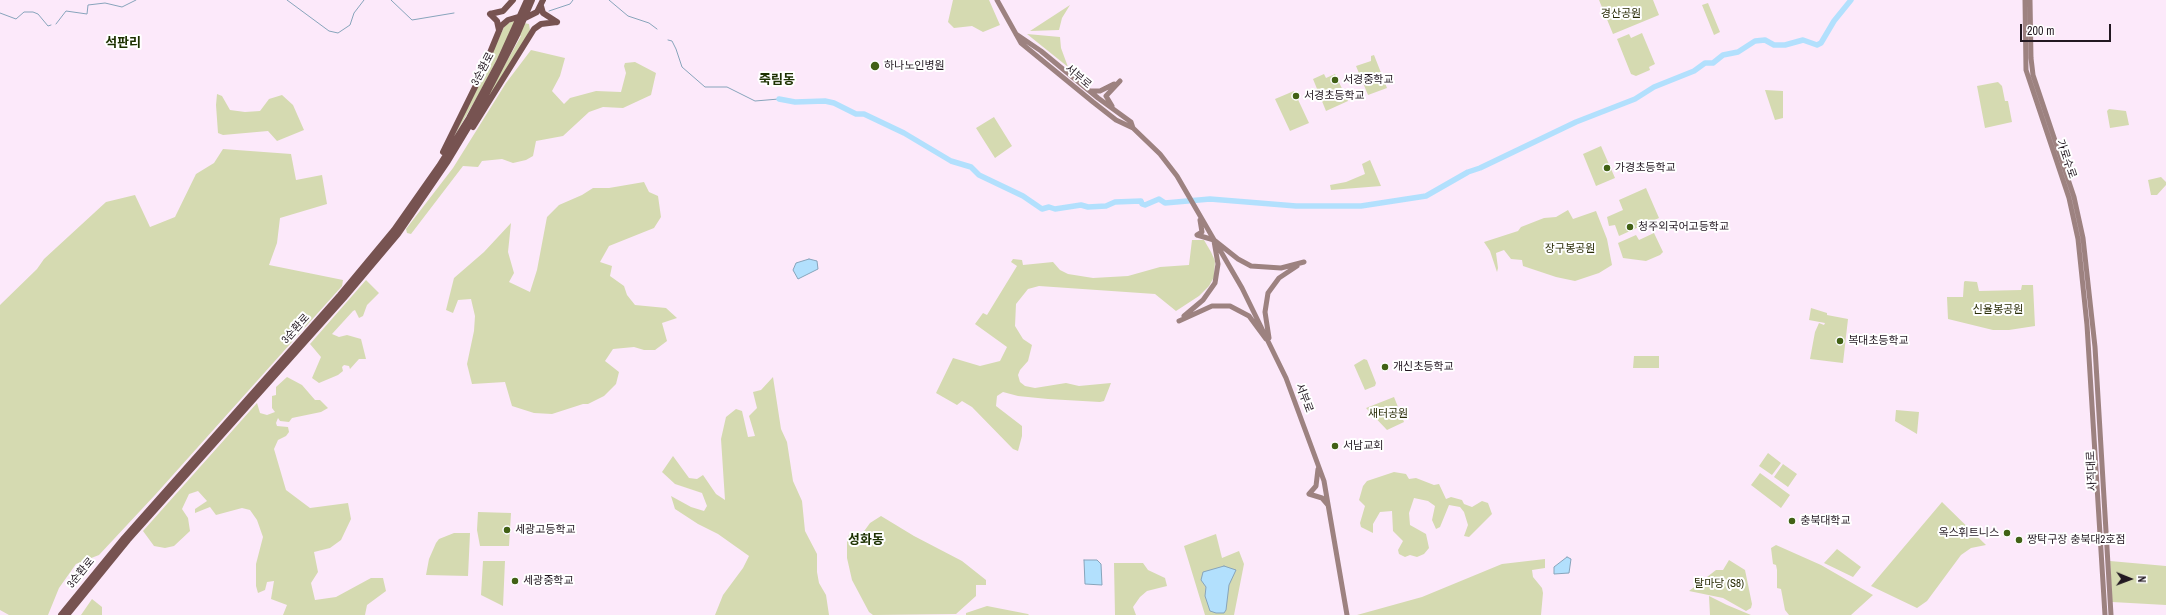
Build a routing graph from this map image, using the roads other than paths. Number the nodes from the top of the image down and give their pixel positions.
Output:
1 (527, 0) edge
2 (532, 0) edge
3 (997, 0) edge
4 (2025, 0) edge
5 (2030, 0) edge
6 (513, 1) edge
7 (542, 3) edge
8 (499, 31) junction
9 (515, 34) junction
10 (530, 34) junction
11 (1016, 34) junction
12 (1089, 91) junction
13 (1131, 122) junction
14 (1133, 128) junction
15 (431, 178) junction
16 (423, 198) junction
17 (1196, 212) junction
18 (396, 232) junction
19 (1214, 240) junction
20 (388, 242) junction
21 (2087, 326) joint
22 (2093, 326) joint
23 (1271, 346) junction
24 (1318, 465) junction
25 (1329, 506) junction
26 (61, 615) edge
27 (67, 615) edge
28 (1347, 615) edge
29 (2105, 615) edge
30 (2111, 615) edge

1 - 9 highway
2 - 9 highway
3 - 11 main road, 서부로
4 - 21 main road, 가로수로
5 - 22 main road, 가로수로
6 - 8 highway
6 - 8 highway
7 - 10 highway
7 - 10 highway
8 - 15 highway
9 - 15 highway, 3순환로
9 - 16 highway, 3순환로
10 - 16 highway
11 - 12 main road, 서부로
11 - 14 main road, 서부로
12 - 13 main road, 서부로
12 - 13 main road
13 - 14 main road, 서부로
14 - 17 main road, 서부로
15 - 18 highway, 3순환로
16 - 18 highway, 3순환로
17 - 19 main road, 서부로
17 - 19 main road
18 - 20 highway, 3순환로
19 - 23 main road, 서부로
19 - 23 main road
19 - 23 main road
20 - 26 highway, 3순환로
20 - 27 highway, 3순환로
21 - 29 main road, 사직대로
22 - 30 main road, 사직대로
23 - 24 main road, 서부로
24 - 25 main road, 서부로
24 - 25 main road
25 - 28 main road, 서부로

